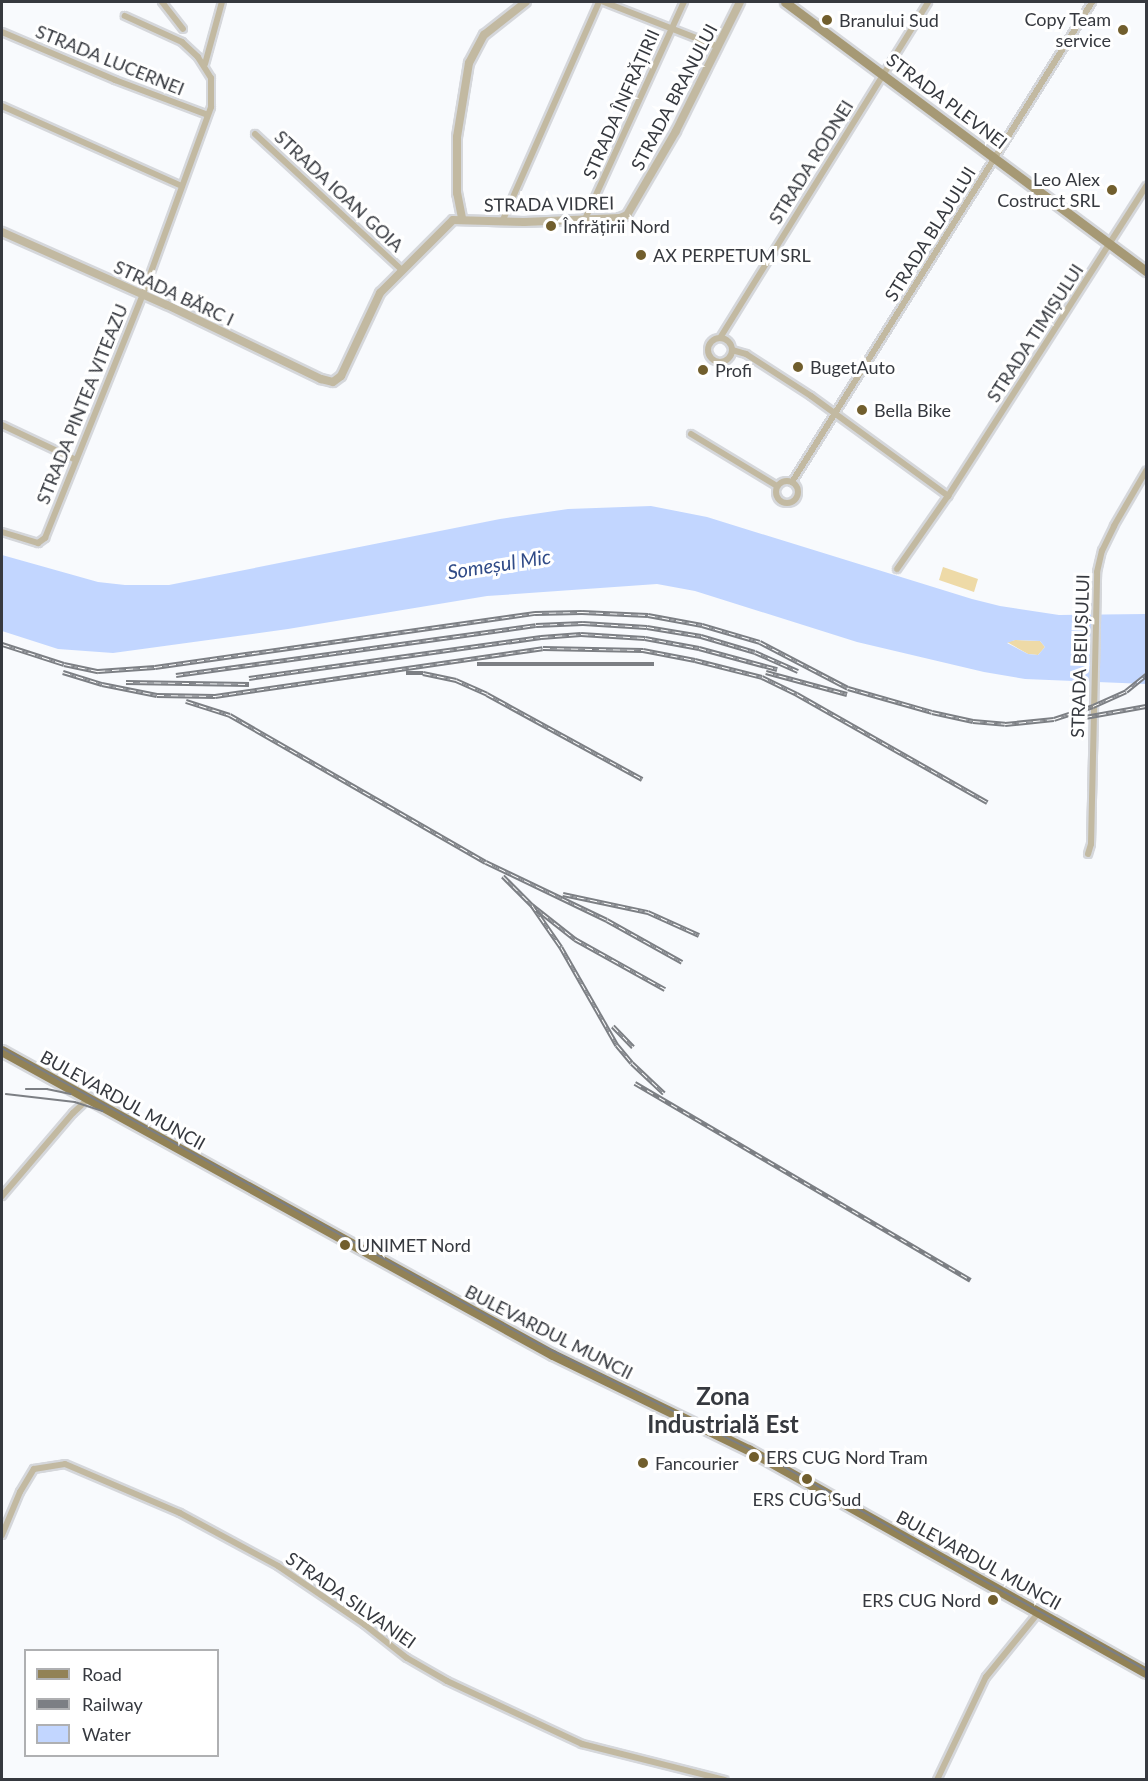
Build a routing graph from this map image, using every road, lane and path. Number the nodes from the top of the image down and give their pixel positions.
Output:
1 (162, 2) edge
2 (222, 2) edge
3 (526, 2) edge
4 (599, 2) edge
5 (604, 2) edge
6 (684, 2) edge
7 (740, 2) edge
8 (785, 2) edge
9 (928, 2) edge
10 (1092, 2) edge
11 (125, 16) dead end
12 (672, 28) junction
13 (183, 29) dead end
14 (2, 32) edge
15 (719, 47) junction
16 (205, 64) junction
17 (884, 73) junction
18 (2, 106) edge
19 (208, 115) junction
20 (255, 134) dead end
21 (995, 158) junction
22 (182, 186) junction
23 (1146, 186) edge
24 (633, 206) joint
25 (462, 218) junction
26 (585, 219) junction
27 (502, 222) junction
28 (2, 232) edge
29 (1110, 245) junction
30 (402, 270) junction
31 (1146, 271) edge
32 (143, 294) junction
33 (720, 338) junction
34 (732, 350) junction
35 (835, 413) junction
36 (2, 425) edge
37 (692, 434) dead end
38 (76, 460) junction
39 (1146, 471) edge
40 (792, 482) junction
41 (777, 486) junction
42 (948, 496) junction
43 (2, 532) edge
44 (897, 568) dead end
45 (1088, 854) dead end
46 (2, 1052) edge
47 (88, 1099) junction
48 (2, 1196) edge
49 (2, 1535) edge
50 (1039, 1611) junction
51 (1146, 1673) edge
52 (725, 1779) edge
53 (937, 1779) edge

1 - 13 street
2 - 16 street
3 - 25 street
4 - 27 street
5 - 12 street
6 - 12 street, STRADA ÎNFRĂȚIRII
7 - 15 street, STRADA BRANULUI
8 - 17 main road, STRADA PLEVNEI
9 - 17 street, STRADA RODNEI
10 - 21 street, STRADA BLAJULUI
11 - 16 street
12 - 15 street
12 - 26 street, STRADA ÎNFRĂȚIRII
14 - 19 street, STRADA LUCERNEI
15 - 24 street, STRADA BRANULUI
16 - 19 street, STRADA PINTEA VITEAZU
17 - 21 main road, STRADA PLEVNEI
17 - 33 street, STRADA RODNEI
18 - 22 street
19 - 22 street, STRADA PINTEA VITEAZU
20 - 30 street, STRADA IOAN GOIA
21 - 29 main road, STRADA PLEVNEI
21 - 35 street, STRADA BLAJULUI
22 - 32 street, STRADA PINTEA VITEAZU
23 - 29 street, STRADA TIMIȘULUI
24 - 26 street, STRADA VIDREI
25 - 27 street, STRADA VIDREI
25 - 30 street
26 - 27 street, STRADA VIDREI
28 - 32 street, STRADA BĂRC I
29 - 31 main road, STRADA PLEVNEI
29 - 42 street, STRADA TIMIȘULUI
30 - 32 street, STRADA BĂRC I
32 - 38 street, STRADA PINTEA VITEAZU
33 - 34 street
33 - 34 street
34 - 35 street
35 - 40 street, STRADA BLAJULUI
35 - 42 street
36 - 38 street
37 - 41 street, STRADA BLAJULUI
38 - 43 street, STRADA PINTEA VITEAZU
39 - 45 street, STRADA BEIUȘULUI
40 - 41 street
40 - 41 street, STRADA BLAJULUI
42 - 44 street, STRADA TIMIȘULUI
46 - 47 main road, BULEVARDUL MUNCII
47 - 48 street
47 - 50 main road, BULEVARDUL MUNCII
49 - 52 street, STRADA SILVANIEI
50 - 51 main road, BULEVARDUL MUNCII
50 - 53 street

